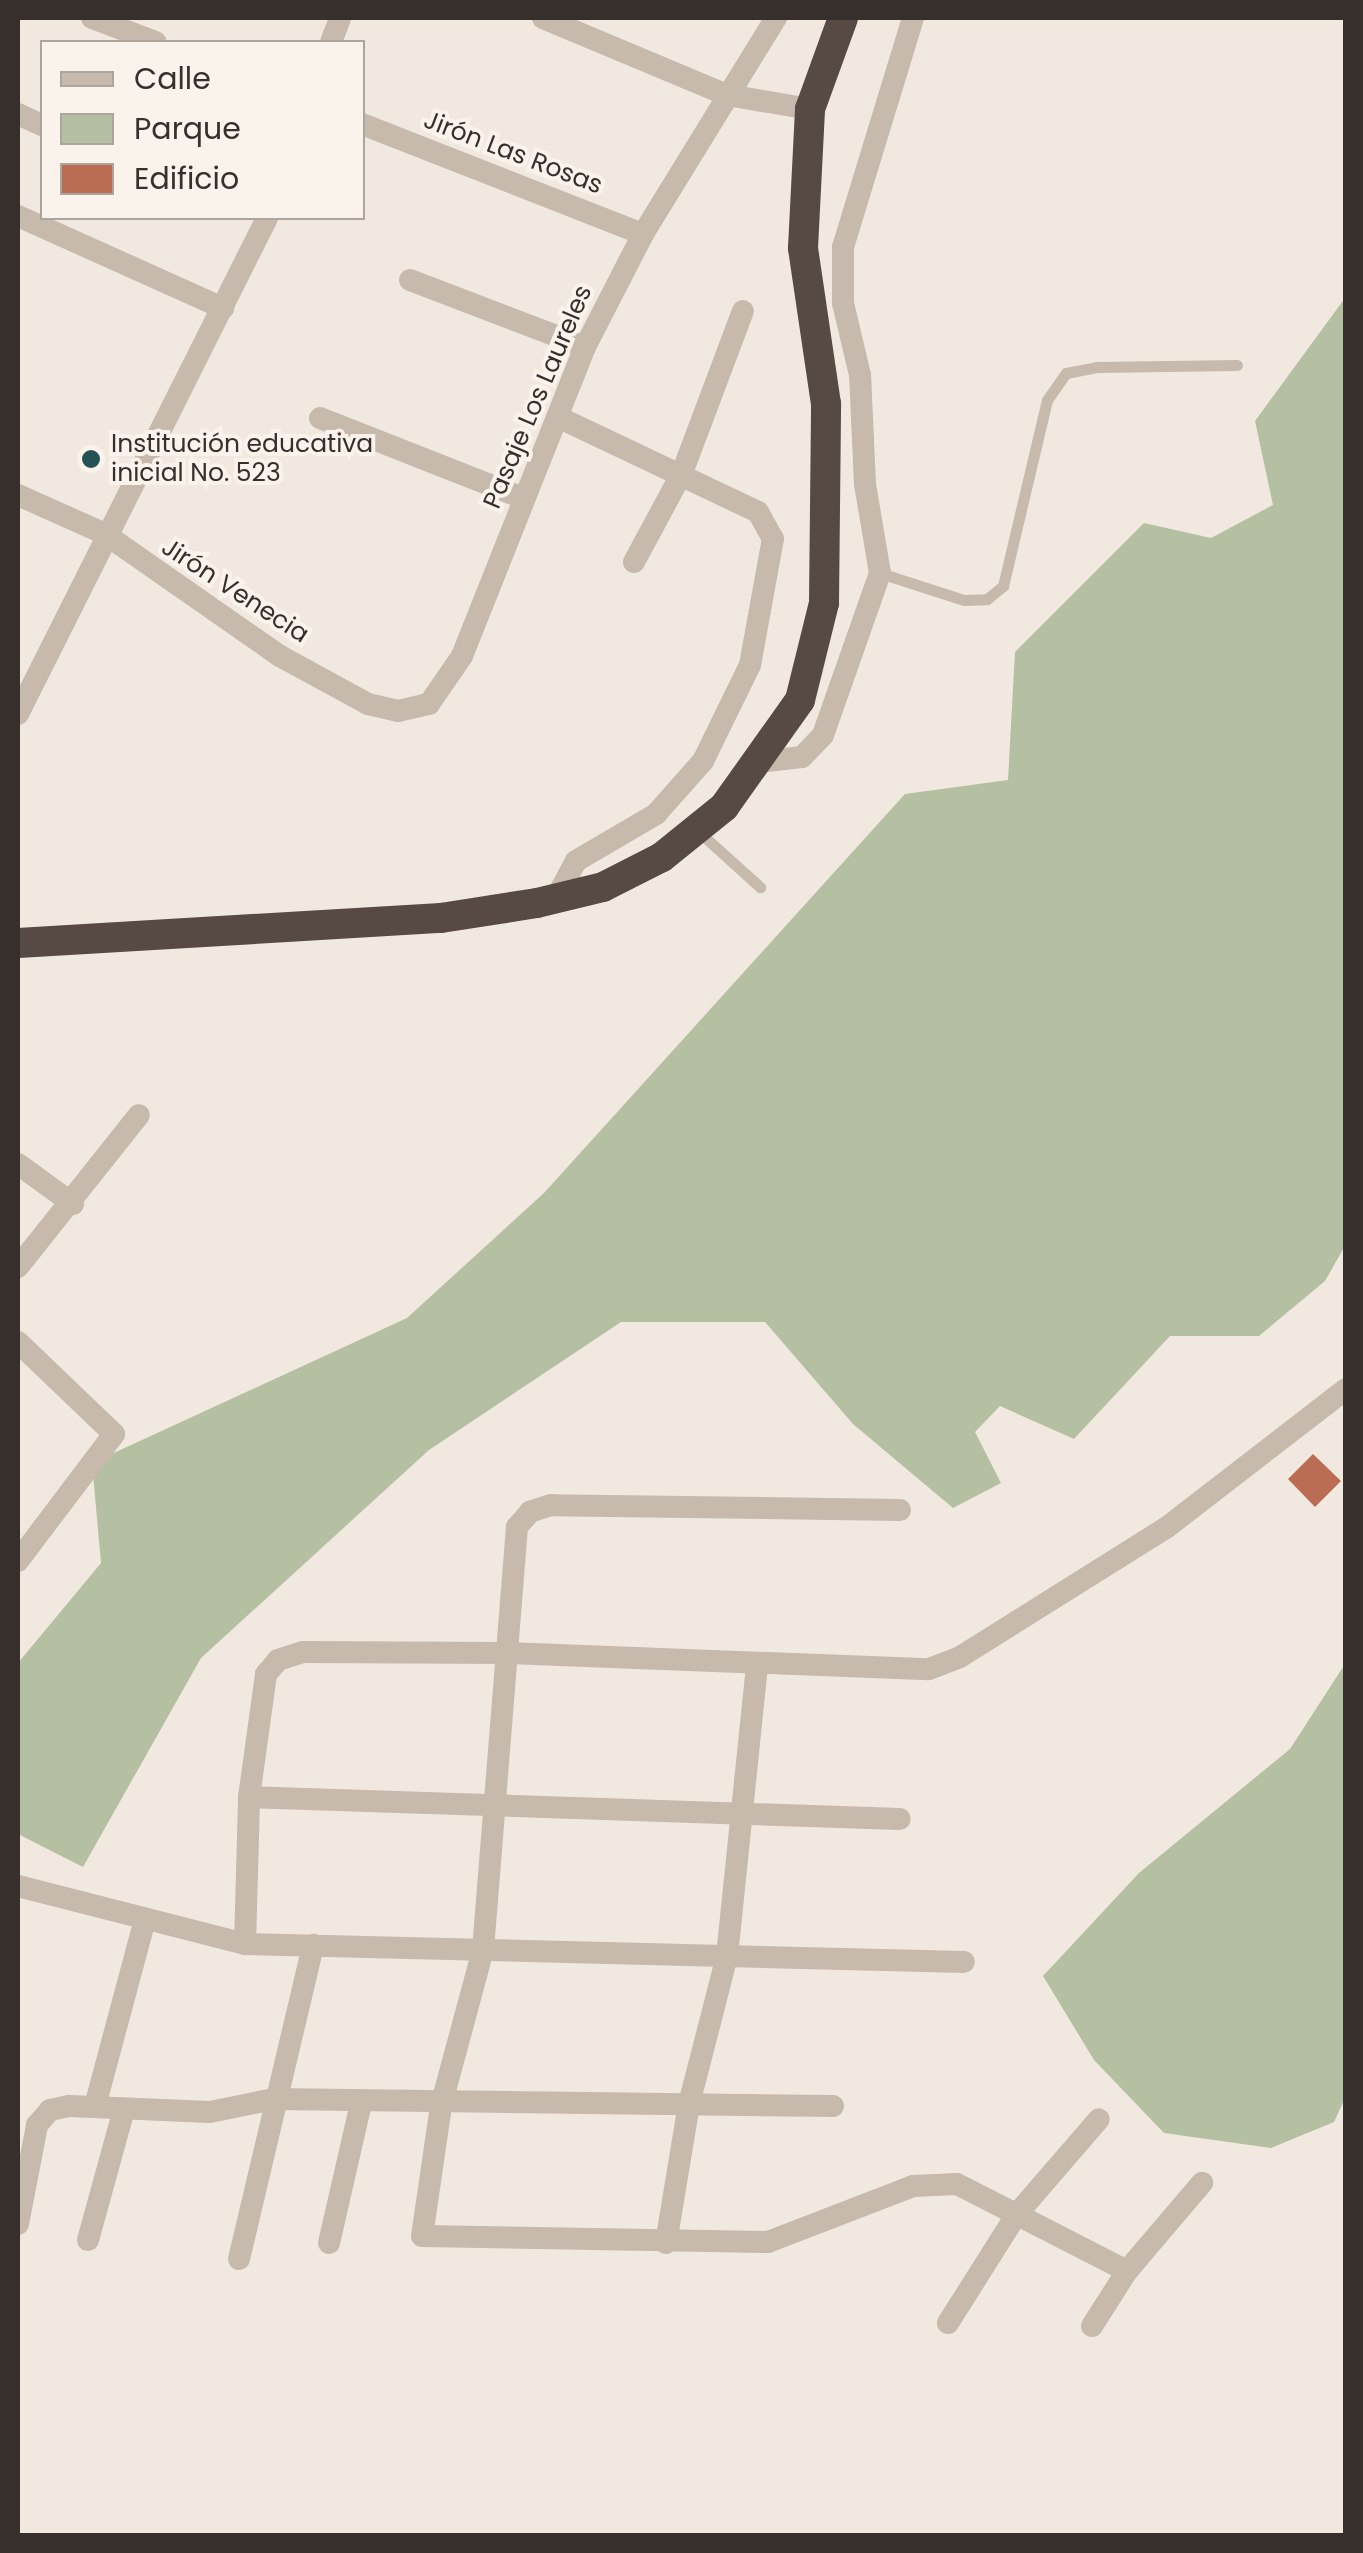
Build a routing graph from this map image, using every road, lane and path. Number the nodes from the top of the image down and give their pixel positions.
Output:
1 (92, 18) edge
2 (543, 18) edge
3 (776, 18) edge
4 (843, 18) edge
5 (913, 18) edge
6 (151, 40) edge
7 (727, 94) junction
8 (810, 109) junction
9 (365, 125) edge
10 (18, 216) edge
11 (261, 220) edge
12 (643, 234) junction
13 (410, 280) dead end
14 (223, 308) junction
15 (743, 310) dead end
16 (585, 346) junction
17 (1236, 365) dead end
18 (558, 417) junction
19 (320, 418) dead end
20 (682, 473) junction
21 (18, 494) edge
22 (523, 498) junction
23 (105, 534) junction
24 (634, 562) dead end
25 (880, 573) junction
26 (430, 704) joint
27 (18, 714) edge
28 (760, 762) junction
29 (698, 831) junction
30 (760, 887) dead end
31 (556, 898) junction
32 (18, 942) edge
33 (140, 1115) dead end
34 (18, 1164) edge
35 (72, 1204) junction
36 (18, 1266) edge
37 (18, 1342) edge
38 (1346, 1390) edge
39 (900, 1510) dead end
40 (18, 1561) edge
41 (506, 1653) junction
42 (758, 1666) junction
43 (249, 1797) junction
44 (498, 1805) junction
45 (745, 1809) junction
46 (900, 1819) dead end
47 (18, 1886) edge
48 (145, 1919) junction
49 (245, 1944) junction
50 (313, 1945) junction
51 (483, 1950) junction
52 (726, 1956) junction
53 (964, 1962) dead end
54 (274, 2100) junction
55 (361, 2103) junction
56 (689, 2104) junction
57 (95, 2106) junction
58 (441, 2106) junction
59 (833, 2106) dead end
60 (124, 2109) junction
61 (1099, 2119) dead end
62 (1202, 2182) dead end
63 (1017, 2214) junction
64 (18, 2224) edge
65 (88, 2240) dead end
66 (329, 2243) dead end
67 (666, 2243) junction
68 (239, 2259) dead end
69 (1127, 2271) junction
70 (948, 2323) dead end
71 (1092, 2326) dead end

1 - 6 street
2 - 7 street
3 - 7 street, Pasaje Los Laureles
4 - 8 highway
5 - 25 street
7 - 8 street
7 - 12 street, Pasaje Los Laureles
8 - 28 highway
9 - 12 street, Jirón Las Rosas
10 - 14 street
11 - 14 street
12 - 16 street, Pasaje Los Laureles
13 - 16 street
14 - 23 street
15 - 20 street
16 - 18 street, Pasaje Los Laureles
17 - 25 lane
18 - 20 street
18 - 22 street, Pasaje Los Laureles
19 - 22 street
20 - 24 street
20 - 31 street
21 - 23 street, Jirón Venecia
22 - 26 street, Pasaje Los Laureles
23 - 26 street, Jirón Venecia
23 - 27 street
25 - 28 street
28 - 29 highway
29 - 30 lane
29 - 31 highway
31 - 32 highway
33 - 35 street
34 - 35 street
35 - 36 street
37 - 40 street
38 - 42 street
39 - 41 street
41 - 42 street
41 - 43 street
41 - 44 street
42 - 45 street
43 - 44 street
43 - 49 street
44 - 45 street
44 - 51 street
45 - 46 street
45 - 52 street
47 - 48 street
48 - 49 street
48 - 57 street
49 - 50 street
50 - 51 street
50 - 54 street
51 - 52 street
51 - 58 street
52 - 53 street
52 - 56 street
54 - 55 street
54 - 60 street
54 - 68 street
55 - 58 street
55 - 66 street
56 - 58 street
56 - 59 street
56 - 67 street
57 - 60 street
57 - 64 street
58 - 67 street
60 - 65 street
61 - 63 street
62 - 69 street
63 - 67 street
63 - 69 street
63 - 70 street
69 - 71 street

